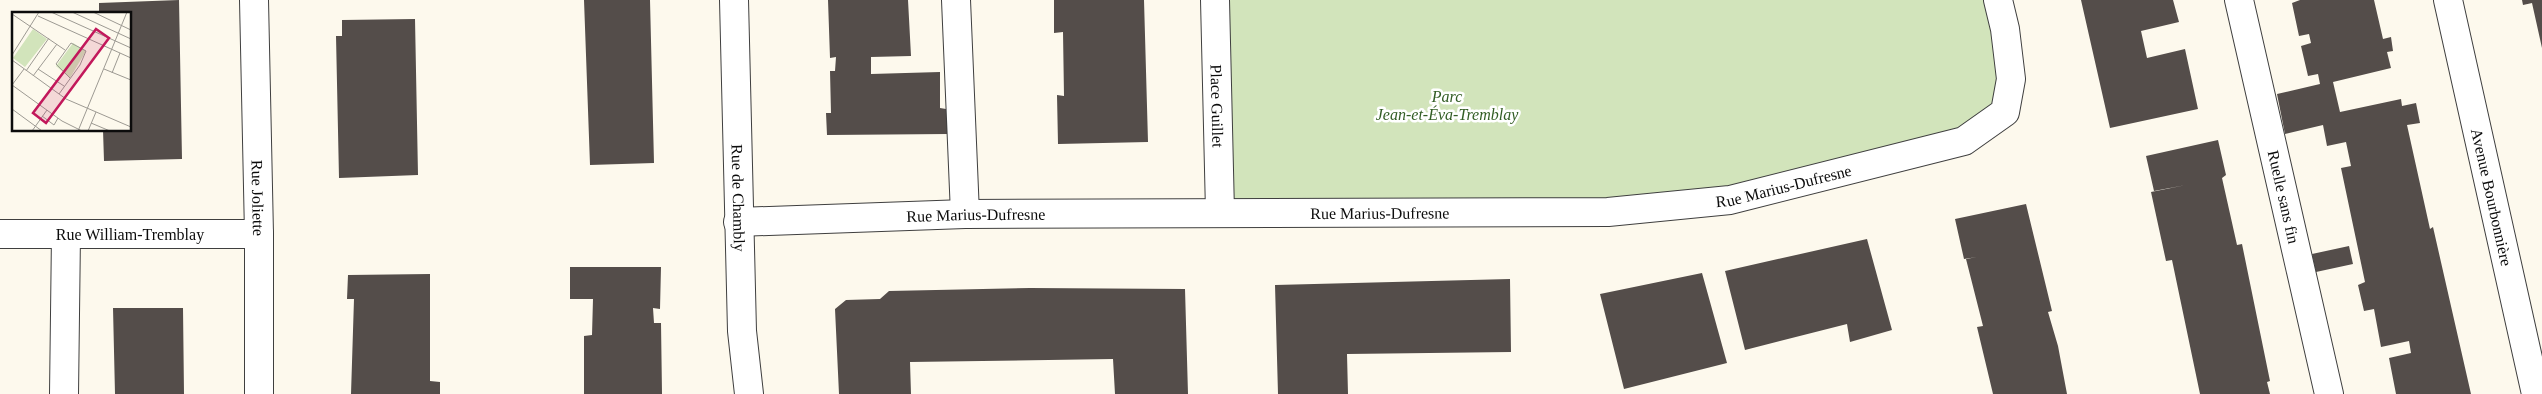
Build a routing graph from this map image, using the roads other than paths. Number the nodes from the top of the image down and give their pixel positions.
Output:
1 (254, 0) edge
2 (734, 0) edge
3 (956, 0) edge
4 (1215, 0) edge
5 (1998, 0) edge
6 (2239, 0) edge
7 (2448, 0) edge
8 (1220, 212) junction
9 (965, 214) junction
10 (738, 222) junction
11 (0, 234) edge
12 (66, 234) junction
13 (259, 234) junction
14 (64, 394) edge
15 (259, 394) edge
16 (749, 394) edge
17 (2329, 394) edge
18 (2536, 394) edge

1 - 13 street, Rue Joliette
2 - 10 street, Rue de Chambly
3 - 9 street
4 - 8 street, Place Guillet
5 - 8 street, Rue Marius-Dufresne
6 - 17 street, Ruelle sans fin
7 - 18 street, Avenue Bourbonnière
8 - 9 street, Rue Marius-Dufresne
9 - 10 street, Rue Marius-Dufresne
10 - 16 street, Rue de Chambly
11 - 12 street, Rue William-Tremblay
12 - 13 street, Rue William-Tremblay
12 - 14 street
13 - 15 street, Rue Joliette

